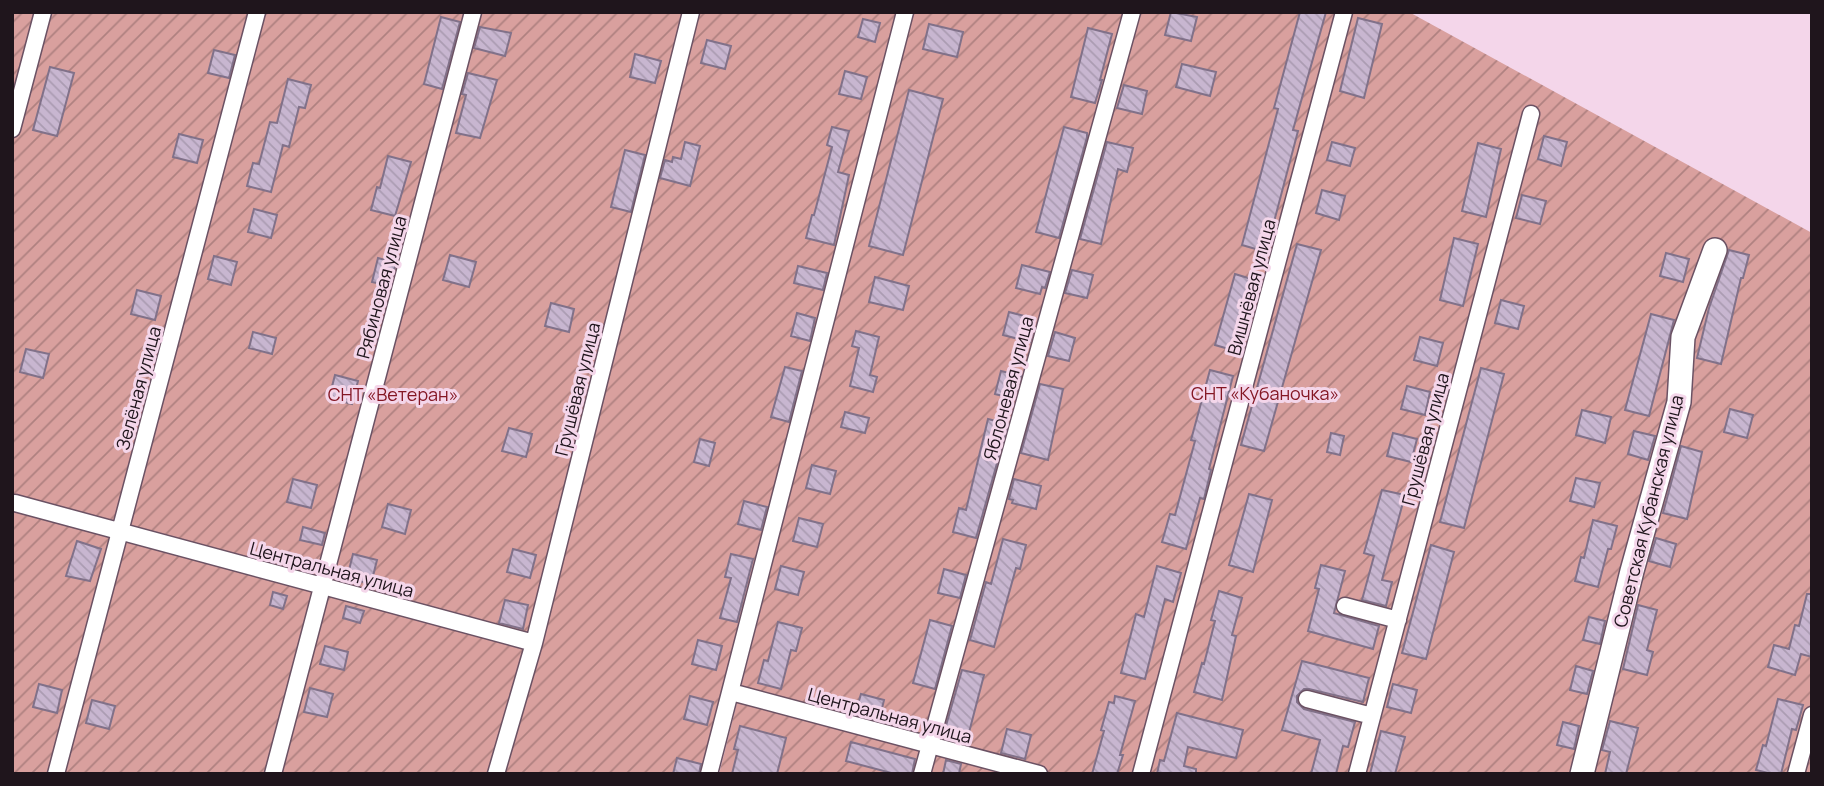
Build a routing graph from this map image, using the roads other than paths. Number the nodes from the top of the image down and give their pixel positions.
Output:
1 (37, 12) edge
2 (43, 12) edge
3 (257, 12) edge
4 (473, 12) edge
5 (691, 12) edge
6 (905, 12) edge
7 (1132, 12) edge
8 (1344, 12) edge
9 (12, 105) edge
10 (1531, 114) dead end
11 (12, 129) edge
12 (1715, 250) dead end
13 (15, 503) dead end
14 (120, 532) junction
15 (323, 587) junction
16 (1345, 606) dead end
17 (1398, 620) junction
18 (534, 643) junction
19 (731, 692) junction
20 (1307, 699) dead end
21 (1812, 715) edge
22 (1372, 716) junction
23 (929, 746) junction
24 (57, 774) edge
25 (273, 774) edge
26 (496, 774) edge
27 (709, 774) edge
28 (922, 774) edge
29 (1039, 774) edge
30 (1141, 774) edge
31 (1357, 774) edge
32 (1582, 774) edge
33 (1796, 774) edge

1 - 9 street
2 - 11 street
3 - 14 street, Зелёная улица
4 - 15 street, Рябиновая улица
5 - 18 street, Грушёвая улица
6 - 19 street
7 - 23 street, Яблоневая улица
8 - 30 street, Вишнёвая улица
10 - 17 street, Грушёвая улица
12 - 32 street, Советская Кубанская улица
13 - 14 street, Центральная улица
14 - 15 street, Центральная улица
14 - 24 street, Зелёная улица
15 - 18 street, Центральная улица
15 - 25 street, Рябиновая улица
16 - 17 street
17 - 22 street, Грушёвая улица
18 - 26 street, Грушёвая улица
19 - 23 street, Центральная улица
19 - 27 street
20 - 22 street
21 - 33 street
22 - 31 street, Грушёвая улица
23 - 28 street, Яблоневая улица
23 - 29 street, Центральная улица

